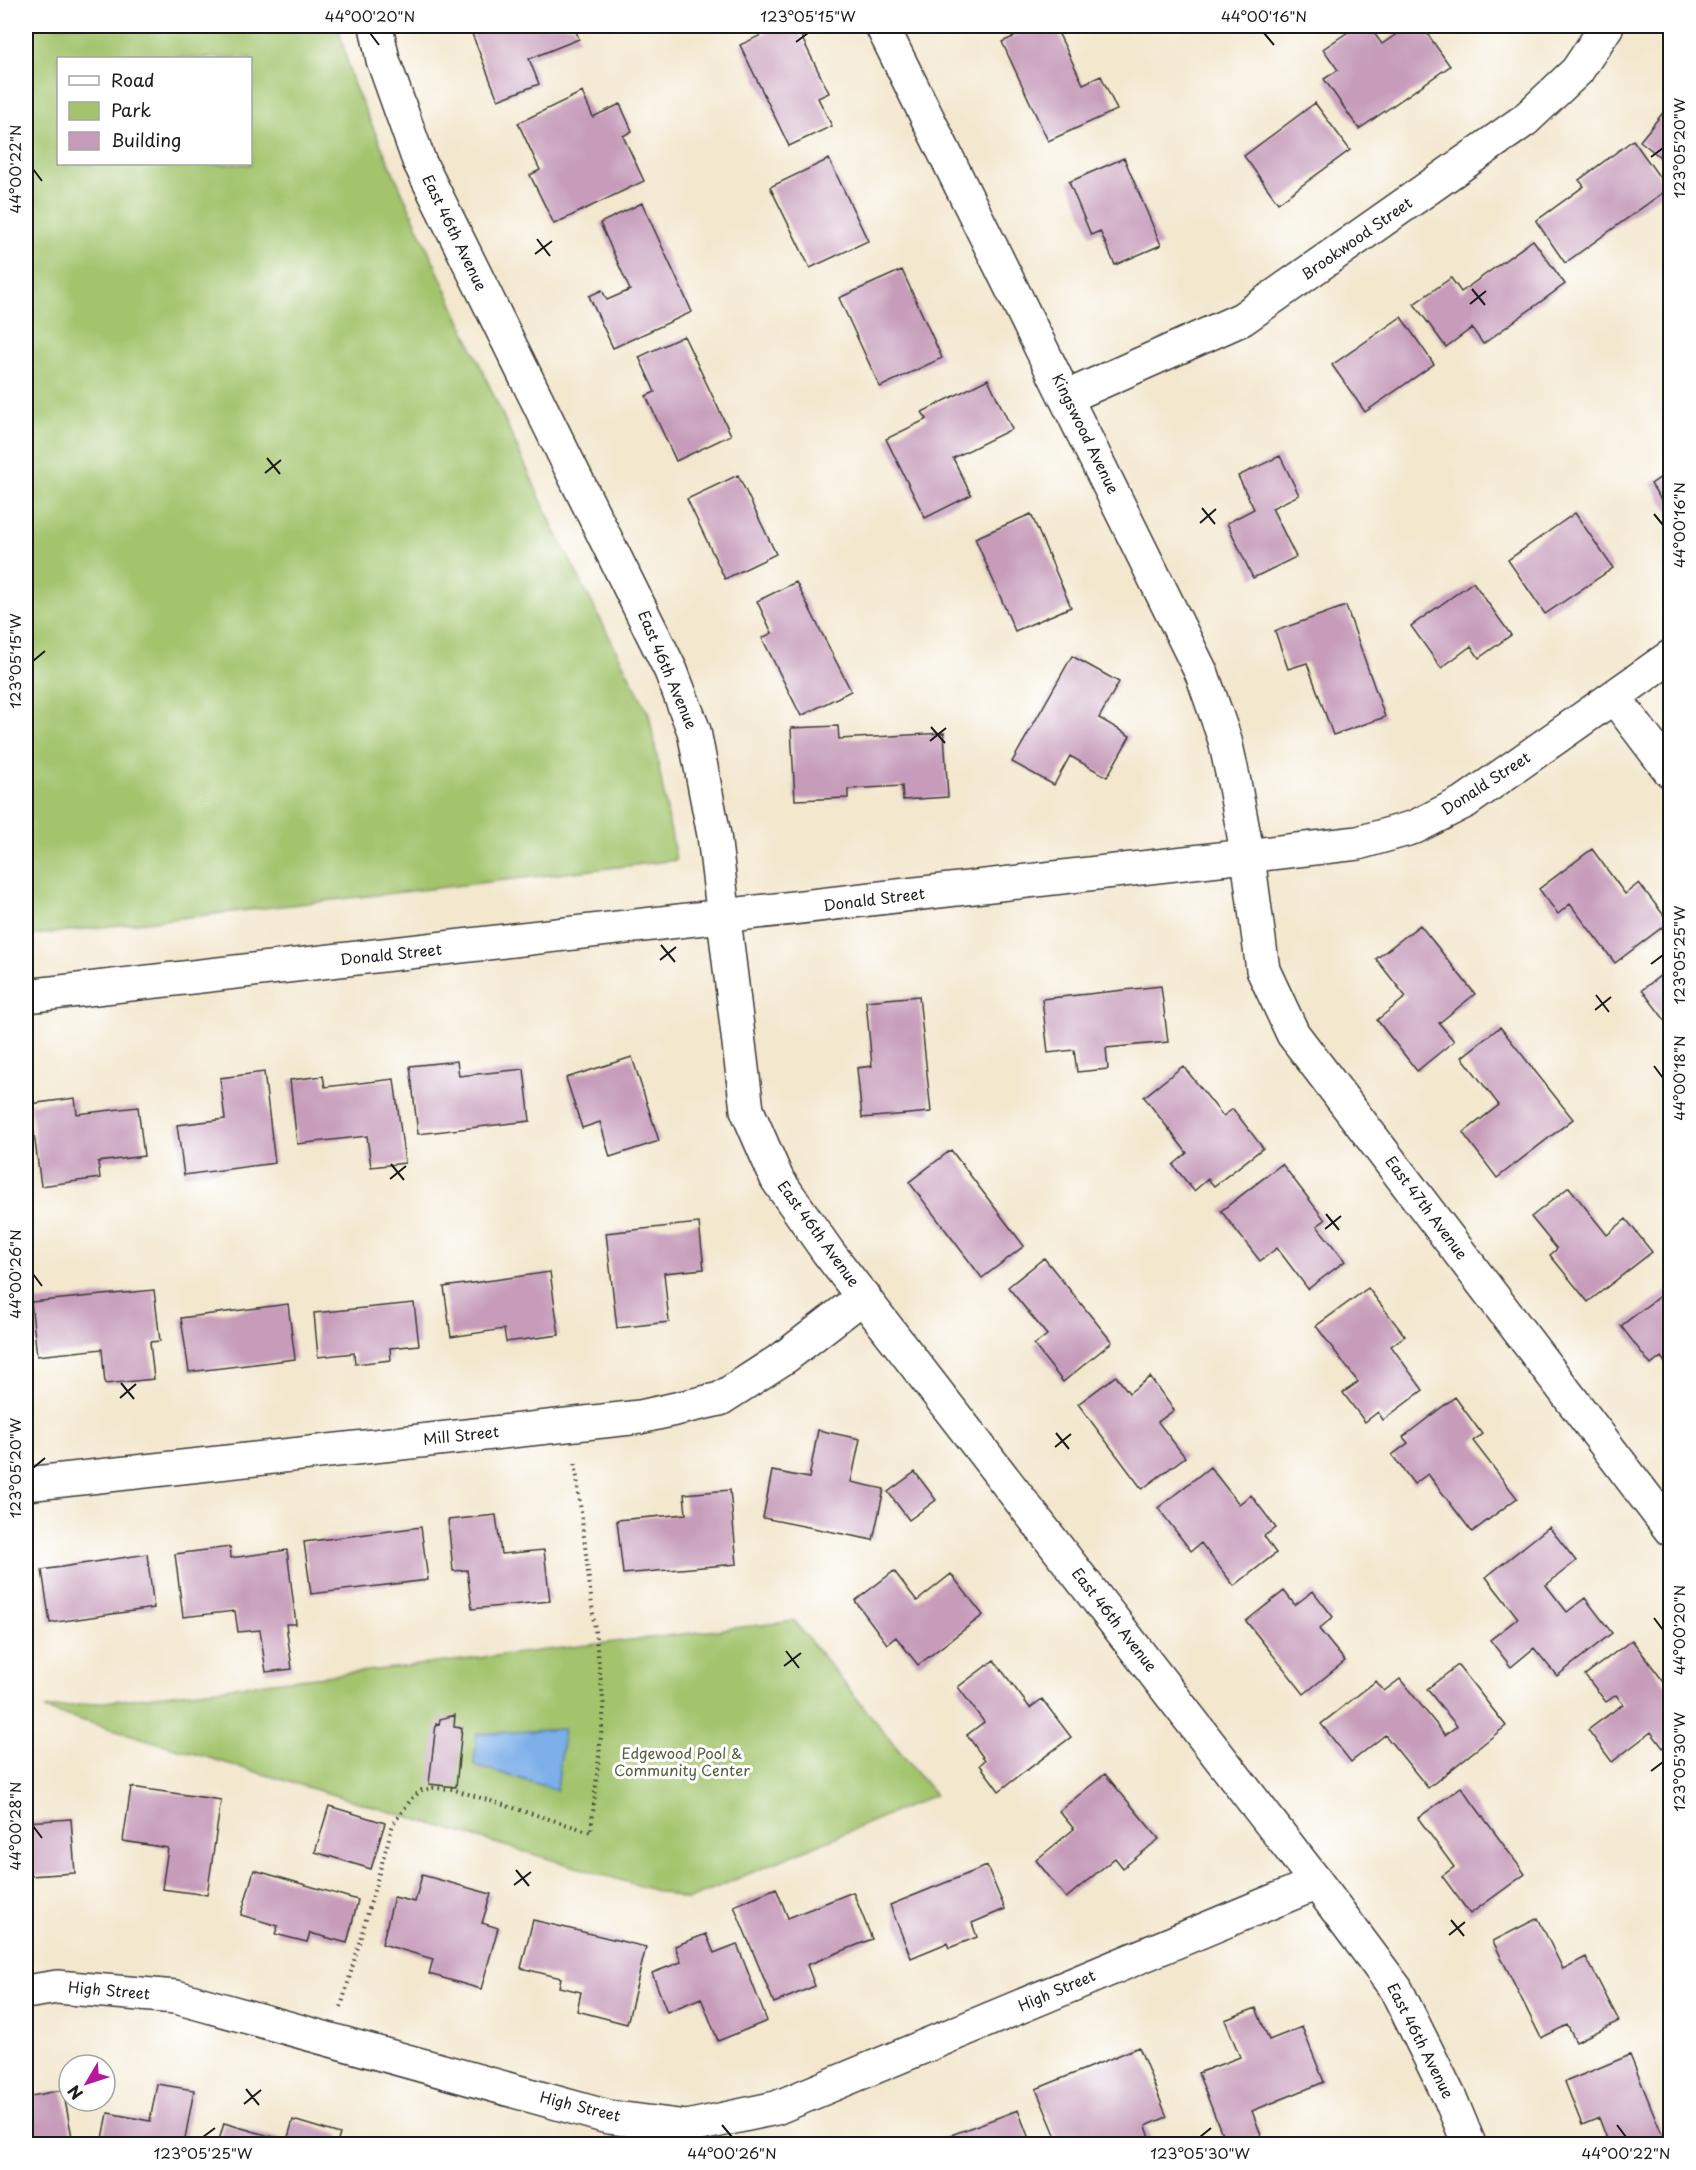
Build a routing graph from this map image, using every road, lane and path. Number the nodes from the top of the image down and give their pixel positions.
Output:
1 (376, 26) edge
2 (882, 26) edge
3 (1607, 26) edge
4 (1067, 397) junction
5 (1671, 657) edge
6 (1614, 697) junction
7 (1671, 771) edge
8 (1248, 857) junction
9 (724, 917) junction
10 (26, 996) edge
11 (864, 1296) junction
12 (571, 1424) junction
13 (26, 1484) edge
14 (1671, 1529) edge
15 (1317, 1883) junction
16 (26, 1992) edge
17 (332, 2040) junction
18 (1469, 2145) edge

1 - 9 street, East 46th Avenue
2 - 4 street, Kingswood Avenue
3 - 4 street, Brookwood Street
4 - 8 street, Kingswood Avenue
5 - 6 street, Donald Street
6 - 7 street
6 - 8 street, Donald Street
8 - 9 street, Donald Street
8 - 14 street, East 47th Avenue
9 - 10 street, Donald Street
9 - 11 street, East 46th Avenue
11 - 12 street, Mill Street
11 - 15 street, East 46th Avenue
12 - 13 street, Mill Street
12 - 17 path
15 - 17 street, High Street
15 - 18 street, East 46th Avenue
16 - 17 street, High Street

